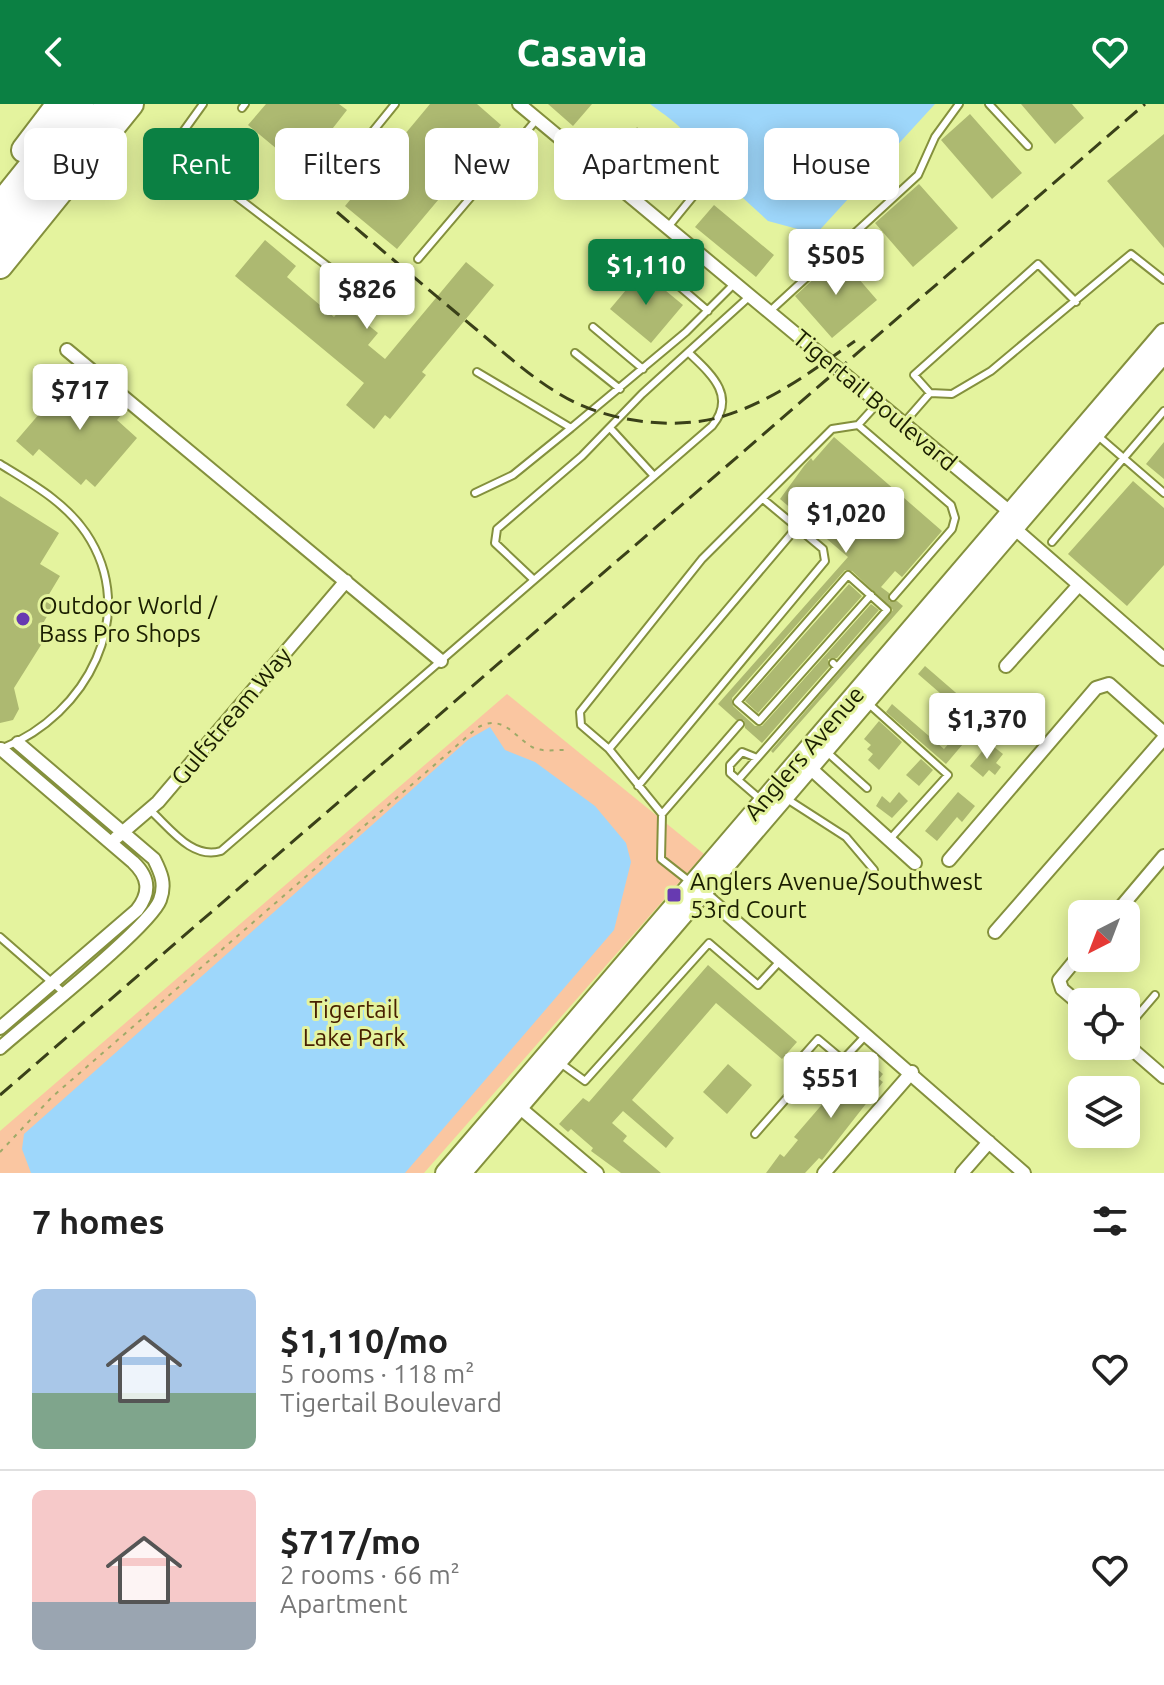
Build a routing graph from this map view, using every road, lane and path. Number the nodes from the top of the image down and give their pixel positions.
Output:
1 (59, 104) edge
2 (81, 104) edge
3 (109, 104) edge
4 (131, 104) edge
5 (203, 104) edge
6 (395, 104) edge
7 (519, 104) edge
8 (959, 104) edge
9 (989, 104) edge
10 (537, 119) junction
11 (376, 128) edge
12 (1028, 146) dead end
13 (0, 180) edge
14 (690, 200) edge
15 (0, 205) edge
16 (668, 227) junction
17 (30, 229) junction
18 (0, 236) edge
19 (418, 259) dead end
20 (650, 261) dead end
21 (0, 266) edge
22 (0, 277) edge
23 (1164, 280) edge
24 (735, 283) junction
25 (750, 296) junction
26 (368, 297) dead end
27 (1076, 302) junction
28 (708, 311) junction
29 (769, 312) junction
30 (593, 327) dead end
31 (1164, 333) edge
32 (67, 350) dead end
33 (575, 353) dead end
34 (689, 353) junction
35 (1164, 353) edge
36 (643, 369) junction
37 (477, 372) dead end
38 (620, 389) junction
39 (930, 393) junction
40 (878, 403) junction
41 (1164, 411) edge
42 (903, 424) junction
43 (858, 425) junction
44 (571, 428) junction
45 (611, 429) junction
46 (1095, 434) junction
47 (1124, 459) junction
48 (0, 464) edge
49 (654, 476) junction
50 (475, 493) dead end
51 (1164, 493) edge
52 (763, 499) junction
53 (1012, 520) junction
54 (797, 527) junction
55 (1052, 542) dead end
56 (534, 580) junction
57 (346, 581) junction
58 (1078, 586) junction
59 (871, 595) junction
60 (893, 597) dead end
61 (1164, 659) edge
62 (441, 661) junction
63 (1006, 666) dead end
64 (866, 701) junction
65 (740, 724) dead end
66 (1164, 735) edge
67 (18, 743) junction
68 (609, 749) junction
69 (824, 749) junction
70 (1, 750) edge
71 (564, 750) dead end
72 (757, 758) junction
73 (810, 768) junction
74 (738, 780) junction
75 (638, 786) junction
76 (867, 788) dead end
77 (784, 797) junction
78 (763, 801) junction
79 (150, 810) junction
80 (662, 814) junction
81 (121, 833) junction
82 (890, 839) junction
83 (110, 843) junction
84 (1164, 856) edge
85 (949, 860) dead end
86 (915, 863) dead end
87 (873, 875) dead end
88 (697, 888) junction
89 (1127, 900) edge
90 (995, 932) dead end
91 (0, 937) edge
92 (781, 960) junction
93 (1068, 969) edge
94 (52, 982) junction
95 (63, 992) junction
96 (1068, 994) edge
97 (1155, 995) dead end
98 (1140, 1013) edge
99 (0, 1028) edge
100 (867, 1034) junction
101 (0, 1048) edge
102 (1140, 1056) edge
103 (843, 1060) junction
104 (558, 1061) junction
105 (795, 1065) dead end
106 (912, 1072) junction
107 (1164, 1077) edge
108 (519, 1107) junction
109 (755, 1134) dead end
110 (989, 1142) junction
111 (0, 1152) edge
112 (445, 1173) edge
113 (462, 1173) edge
114 (597, 1173) edge
115 (824, 1173) edge
116 (962, 1173) edge
117 (1024, 1173) edge

1 - 13 highway
2 - 15 highway
3 - 18 highway
4 - 17 highway
5 - 26 lane
6 - 11 lane
7 - 10 street, Tigertail Boulevard
8 - 29 lane
9 - 12 lane
10 - 16 street, Tigertail Boulevard
10 - 19 lane
14 - 16 lane
16 - 24 street, Tigertail Boulevard
17 - 21 highway
17 - 22 highway
20 - 28 lane
23 - 27 lane
24 - 25 street, Tigertail Boulevard
24 - 28 lane
25 - 29 street, Tigertail Boulevard
25 - 34 lane
27 - 39 lane
27 - 39 lane
28 - 36 lane
29 - 40 street, Tigertail Boulevard
30 - 36 lane
31 - 53 street, Anglers Avenue
32 - 57 street
33 - 38 lane
34 - 45 lane
34 - 49 lane
35 - 46 street, Anglers Avenue
36 - 38 lane
37 - 44 lane
38 - 44 lane
39 - 42 lane
40 - 42 street, Tigertail Boulevard
40 - 43 lane
41 - 47 lane
42 - 53 street, Tigertail Boulevard
43 - 52 lane
43 - 60 lane
44 - 50 lane
45 - 49 lane
45 - 56 lane
46 - 47 lane
46 - 53 street, Anglers Avenue
47 - 51 lane
47 - 55 lane
48 - 67 lane
49 - 56 lane
52 - 54 lane
52 - 68 lane
53 - 58 street, Tigertail Boulevard
53 - 64 street, Anglers Avenue
53 - 78 street, Anglers Avenue
54 - 68 lane
54 - 75 lane
56 - 62 lane
57 - 62 street
57 - 79 street, Gulfstream Way
58 - 61 street, Tigertail Boulevard
58 - 63 street
59 - 59 lane
59 - 72 lane
62 - 79 lane
64 - 69 street, Anglers Avenue
64 - 82 lane
65 - 80 lane
66 - 85 street
66 - 90 street
67 - 70 lane
67 - 81 street
68 - 75 lane
69 - 73 street, Anglers Avenue
69 - 76 lane
70 - 83 street
71 - 111 path
72 - 74 lane
72 - 74 lane
73 - 77 street, Anglers Avenue
73 - 82 street
74 - 78 lane
75 - 80 lane
77 - 87 lane
77 - 88 street, Anglers Avenue
78 - 88 street, Anglers Avenue
79 - 81 street, Gulfstream Way
80 - 88 lane
81 - 83 street, Gulfstream Way
81 - 95 street
82 - 86 street
83 - 94 street
84 - 89 street
88 - 92 street
88 - 104 street, Anglers Avenue
88 - 112 street, Anglers Avenue
91 - 94 lane
92 - 100 street
92 - 104 lane
93 - 96 street
94 - 95 lane
94 - 99 street
95 - 101 street
97 - 98 lane
100 - 103 lane
100 - 106 street
102 - 107 street
103 - 105 lane
103 - 109 lane
104 - 108 street, Anglers Avenue
106 - 110 street
106 - 115 street
108 - 113 street, Anglers Avenue
108 - 114 street
110 - 116 street
110 - 117 street

